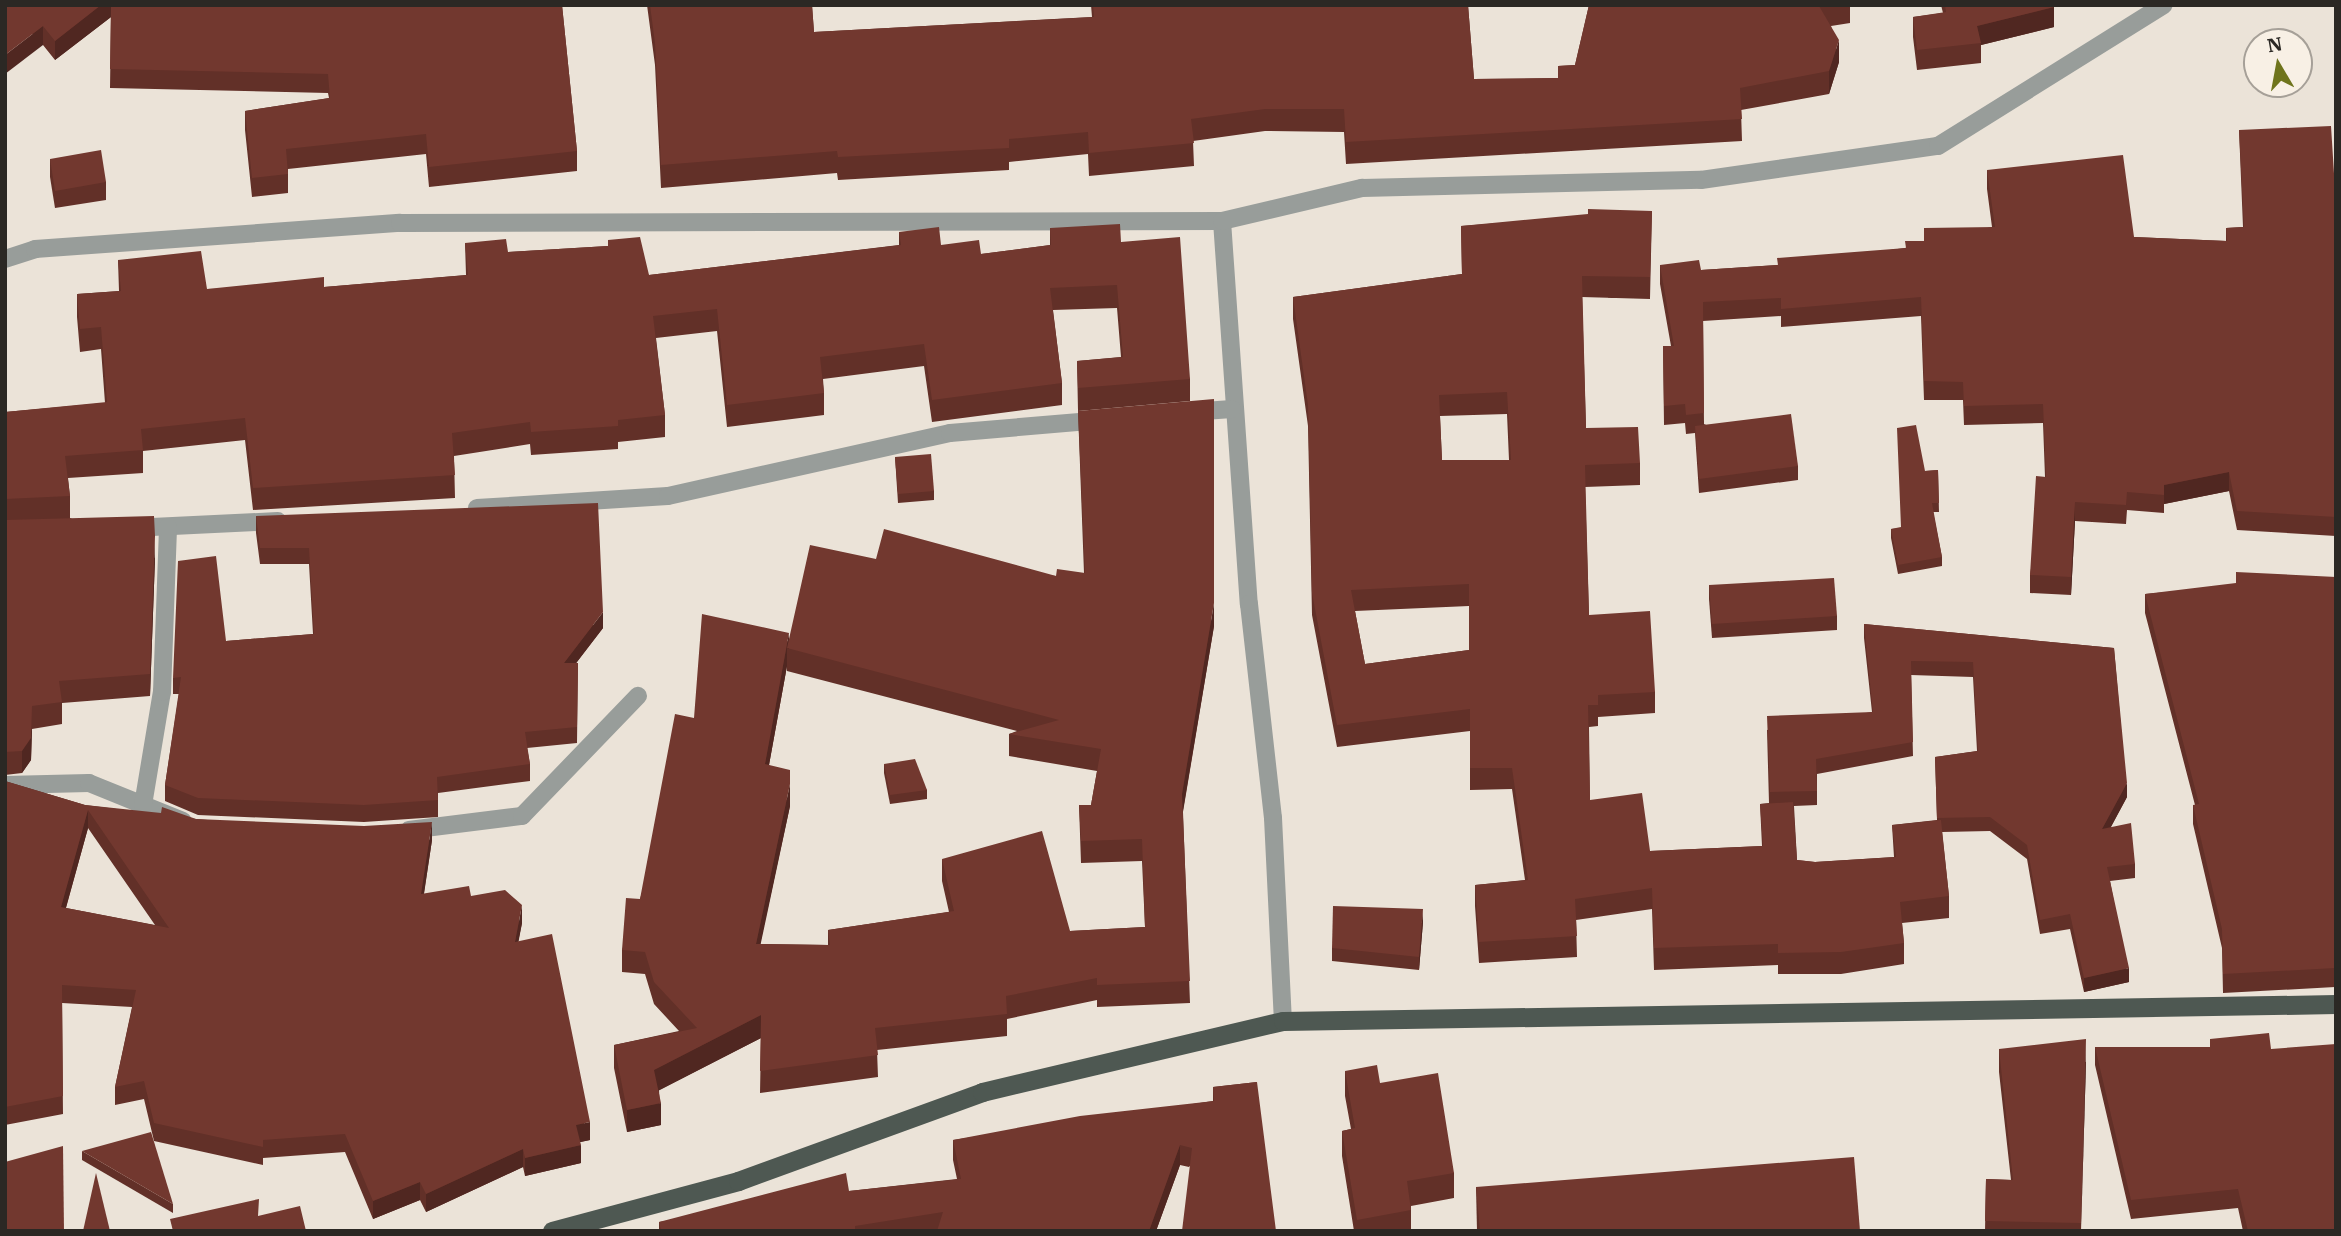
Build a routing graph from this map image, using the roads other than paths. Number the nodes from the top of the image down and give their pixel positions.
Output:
1 (2164, 5) edge
2 (1222, 221) junction
3 (5, 259) edge
4 (1232, 409) junction
5 (1165, 415) edge
6 (1125, 418) edge
7 (460, 509) edge
8 (293, 520) edge
9 (168, 527) junction
10 (114, 528) edge
11 (638, 696) dead end
12 (5, 785) edge
13 (143, 805) junction
14 (210, 826) edge
15 (390, 831) edge
16 (2336, 1004) edge
17 (1283, 1021) junction
18 (552, 1231) edge

1 - 2 street
2 - 3 street
2 - 4 street
4 - 5 street
4 - 17 street
6 - 7 street
8 - 9 street
9 - 10 street
9 - 13 street
11 - 15 street
12 - 13 street
13 - 14 street
16 - 17 highway
17 - 18 highway

